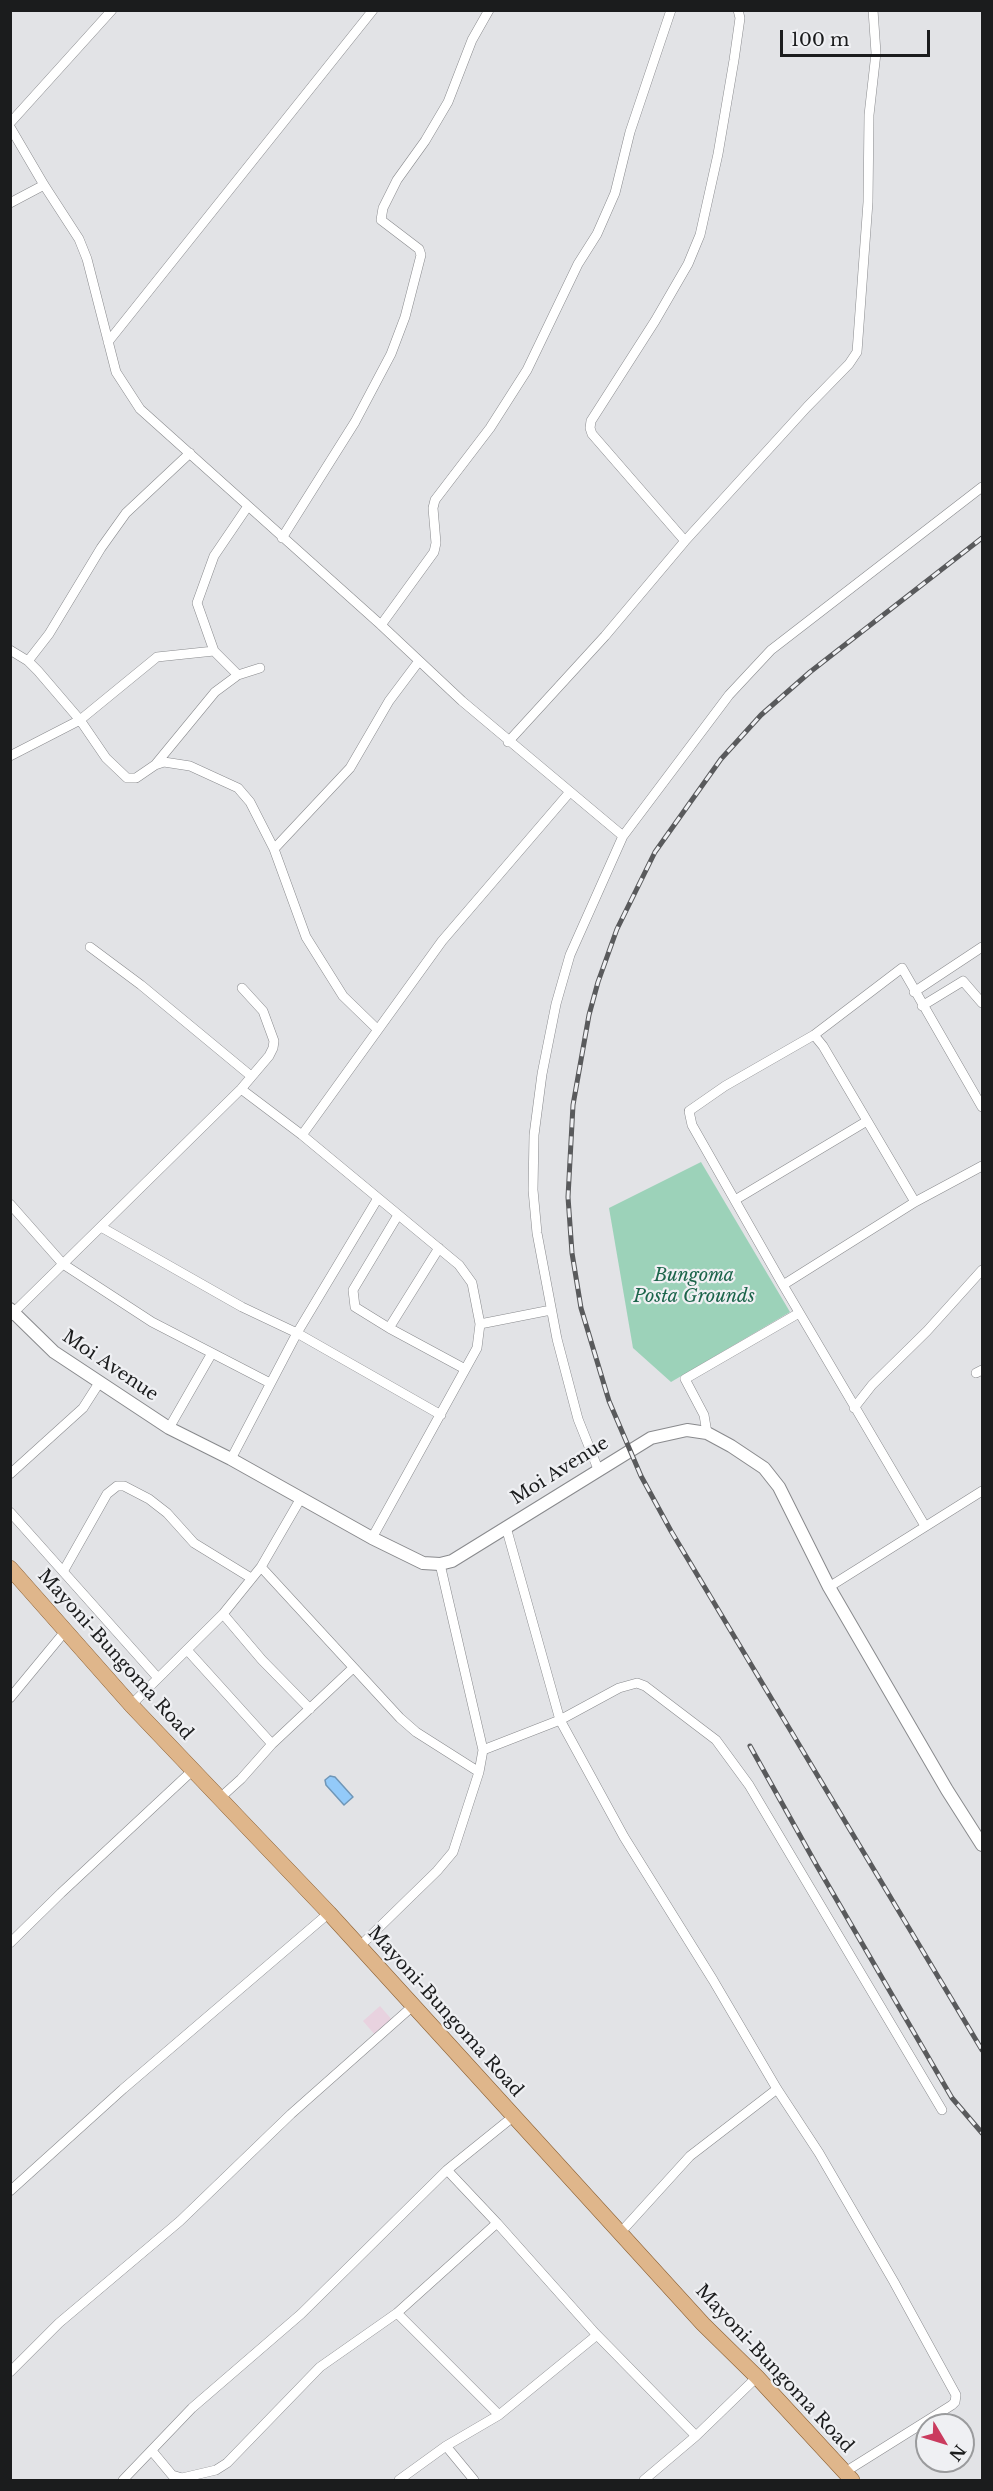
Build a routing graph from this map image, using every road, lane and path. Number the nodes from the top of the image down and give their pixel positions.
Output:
1 (112, 10) edge
2 (373, 10) edge
3 (489, 10) edge
4 (671, 10) edge
5 (738, 10) edge
6 (873, 10) edge
7 (10, 125) edge
8 (44, 185) junction
9 (10, 203) edge
10 (108, 342) junction
11 (190, 453) junction
12 (982, 487) edge
13 (248, 506) junction
14 (282, 538) junction
15 (685, 541) junction
16 (381, 625) junction
17 (10, 650) edge
18 (214, 651) junction
19 (28, 661) junction
20 (420, 661) junction
21 (260, 668) dead end
22 (238, 675) junction
23 (80, 720) junction
24 (508, 742) junction
25 (10, 756) edge
26 (155, 765) junction
27 (569, 793) junction
28 (623, 836) junction
29 (274, 849) junction
30 (90, 947) dead end
31 (982, 947) edge
32 (242, 988) dead end
33 (914, 992) junction
34 (982, 1003) edge
35 (922, 1006) junction
36 (377, 1029) junction
37 (814, 1035) junction
38 (250, 1076) junction
39 (242, 1089) junction
40 (982, 1107) edge
41 (867, 1121) junction
42 (303, 1135) junction
43 (982, 1166) edge
44 (378, 1198) junction
45 (735, 1200) junction
46 (915, 1202) junction
47 (10, 1204) edge
48 (398, 1215) junction
49 (101, 1227) junction
50 (439, 1248) junction
51 (63, 1264) junction
52 (982, 1270) edge
53 (783, 1285) junction
54 (551, 1310) junction
55 (12, 1312) edge
56 (799, 1312) junction
57 (480, 1324) junction
58 (389, 1328) junction
59 (297, 1333) junction
60 (212, 1353) junction
61 (465, 1369) junction
62 (99, 1383) junction
63 (270, 1383) junction
64 (854, 1408) junction
65 (441, 1414) junction
66 (169, 1428) junction
67 (707, 1433) junction
68 (231, 1459) junction
69 (598, 1469) junction
70 (10, 1474) edge
71 (982, 1491) edge
72 (301, 1498) junction
73 (10, 1512) edge
74 (925, 1526) junction
75 (506, 1527) junction
76 (372, 1538) junction
77 (440, 1564) junction
78 (261, 1567) junction
79 (10, 1568) edge
80 (64, 1570) junction
81 (251, 1578) junction
82 (829, 1587) junction
83 (223, 1614) junction
84 (67, 1629) junction
85 (188, 1651) junction
86 (353, 1668) junction
87 (158, 1678) junction
88 (10, 1698) edge
89 (131, 1705) junction
90 (310, 1709) junction
91 (560, 1719) junction
92 (272, 1744) junction
93 (483, 1750) junction
94 (192, 1771) junction
95 (479, 1772) junction
96 (220, 1798) junction
97 (982, 1845) edge
98 (329, 1913) junction
99 (10, 1943) edge
100 (360, 1947) junction
101 (414, 2005) junction
102 (777, 2090) junction
103 (942, 2110) dead end
104 (514, 2116) junction
105 (447, 2170) junction
106 (10, 2191) edge
107 (497, 2223) junction
108 (621, 2232) junction
109 (397, 2313) junction
110 (597, 2335) junction
111 (10, 2372) edge
112 (757, 2377) junction
113 (499, 2415) junction
114 (696, 2436) junction
115 (446, 2446) junction
116 (152, 2451) junction
117 (848, 2476) edge
118 (123, 2481) edge
119 (399, 2481) edge
120 (474, 2481) edge
121 (644, 2481) edge

1 - 7 street
2 - 10 street
3 - 14 street
4 - 16 street
5 - 15 street
6 - 15 street
7 - 8 street
8 - 9 street
8 - 10 street
10 - 11 street
11 - 13 street
11 - 19 street
12 - 28 street
13 - 14 street
13 - 18 street
14 - 16 street
15 - 24 street
16 - 20 street
17 - 19 street
18 - 22 street
18 - 23 street
19 - 23 street
20 - 24 street
20 - 29 street
21 - 22 street
22 - 26 street
23 - 25 street
23 - 26 street
24 - 27 street
26 - 29 street
27 - 28 street
27 - 36 street
28 - 54 street
29 - 36 street
30 - 38 street
31 - 33 street
32 - 38 street
33 - 35 street
33 - 37 street
34 - 35 street
35 - 40 street
36 - 42 street
37 - 41 street
37 - 45 street
38 - 39 street
39 - 42 street
39 - 49 street
41 - 45 street
41 - 46 street
42 - 44 street
43 - 46 street
44 - 48 street
44 - 59 street
45 - 53 street
46 - 53 street
47 - 51 street
48 - 50 street
48 - 58 street
49 - 51 street
49 - 59 street
50 - 57 street
50 - 58 street
51 - 55 street
51 - 60 street
52 - 64 street
53 - 56 street
54 - 57 street
54 - 69 street
55 - 62 street, Moi Avenue
56 - 64 street
56 - 67 street
57 - 61 street
58 - 61 street
59 - 63 street
59 - 65 street
60 - 63 street
60 - 66 street
61 - 65 street
62 - 66 street, Moi Avenue
62 - 70 street
63 - 68 street
64 - 74 street
65 - 76 street
66 - 68 street, Moi Avenue
67 - 69 street, Moi Avenue
67 - 82 street, Moi Avenue
68 - 72 street, Moi Avenue
69 - 75 street, Moi Avenue
71 - 74 street
72 - 76 street, Moi Avenue
72 - 78 street
73 - 80 street
74 - 82 street
75 - 77 street, Moi Avenue
75 - 91 street
76 - 77 street, Moi Avenue
77 - 93 street
78 - 81 street
78 - 86 street
79 - 84 main road, Mayoni-Bungoma Road
80 - 81 street
80 - 87 street
81 - 83 street
82 - 97 street, Moi Avenue
83 - 85 street
83 - 90 street
84 - 88 street
84 - 89 main road, Mayoni-Bungoma Road
85 - 87 street
85 - 92 street
86 - 90 street
86 - 95 street
87 - 89 street
89 - 94 main road, Mayoni-Bungoma Road
90 - 92 street
91 - 93 street
91 - 102 street
91 - 103 street
92 - 96 street
93 - 95 street
94 - 96 main road, Mayoni-Bungoma Road
94 - 99 street
95 - 100 street
96 - 98 main road, Mayoni-Bungoma Road
98 - 100 main road, Mayoni-Bungoma Road
98 - 106 street
100 - 101 main road, Mayoni-Bungoma Road
101 - 104 main road, Mayoni-Bungoma Road
101 - 111 street
102 - 108 street
102 - 117 street
104 - 105 street
104 - 108 main road, Mayoni-Bungoma Road
105 - 107 street
105 - 116 street
107 - 109 street
107 - 110 street
108 - 112 main road, Mayoni-Bungoma Road
109 - 113 street
109 - 116 street
110 - 113 street
110 - 114 street
112 - 114 street
112 - 117 main road, Mayoni-Bungoma Road
113 - 115 street
114 - 121 street
115 - 119 street
115 - 120 street
116 - 118 street

